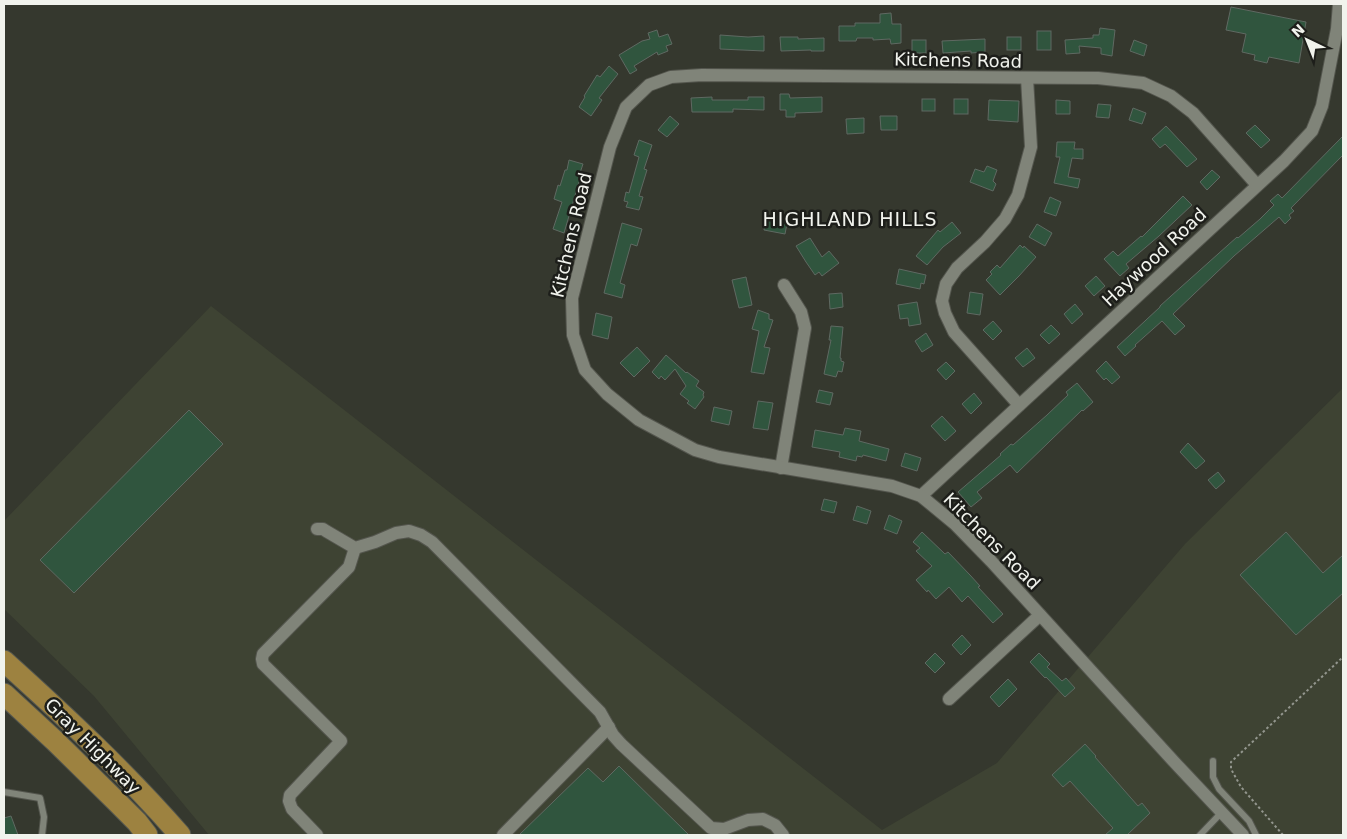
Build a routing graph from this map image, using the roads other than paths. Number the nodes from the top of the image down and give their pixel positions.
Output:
1 (1339, 4) edge
2 (1027, 78) junction
3 (1258, 185) junction
4 (784, 285) dead end
5 (1019, 405) junction
6 (781, 468) junction
7 (921, 496) junction
8 (317, 530) dead end
9 (355, 548) junction
10 (1040, 615) junction
11 (4, 661) edge
12 (4, 694) edge
13 (949, 699) dead end
14 (609, 727) junction
15 (1213, 760) dead end
16 (4, 792) edge
17 (1222, 812) junction
18 (42, 835) edge
19 (147, 835) edge
20 (180, 835) edge
21 (317, 835) edge
22 (502, 835) edge
23 (783, 835) edge
24 (1200, 835) edge
25 (1243, 835) edge
26 (1256, 835) edge

1 - 3 street, Haywood Road
2 - 3 street, Kitchens Road
2 - 5 street
2 - 6 street, Kitchens Road
3 - 5 street, Haywood Road
4 - 6 street
5 - 7 street, Haywood Road
6 - 7 street, Kitchens Road
7 - 10 street, Kitchens Road
8 - 9 street
9 - 14 street
9 - 21 street
10 - 13 street
10 - 17 street, Kitchens Road
11 - 20 highway, Gray Highway
12 - 19 highway, Gray Highway
14 - 22 street
14 - 23 street
15 - 26 lane
16 - 18 lane
17 - 24 lane
17 - 25 street, Kitchens Road

